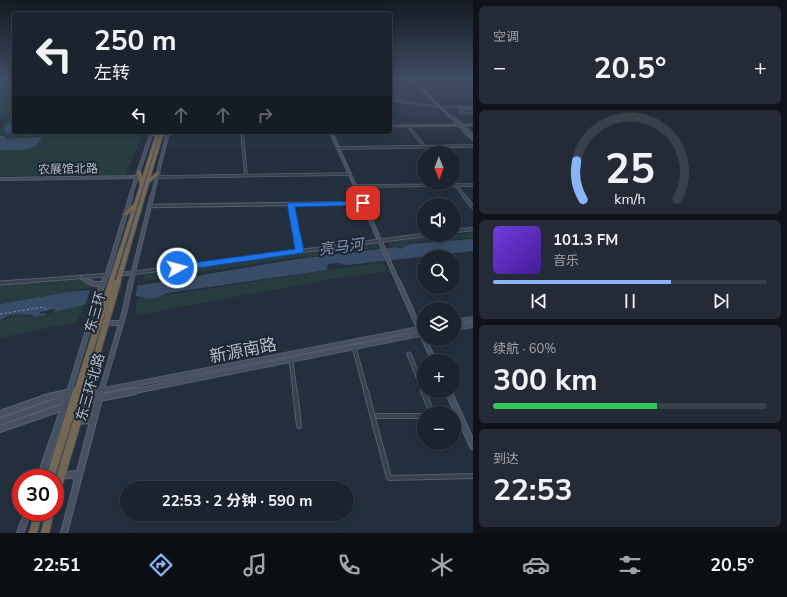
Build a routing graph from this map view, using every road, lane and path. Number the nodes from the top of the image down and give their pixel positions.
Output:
1 (416, 104) edge
2 (438, 104) edge
3 (438, 104) edge
4 (441, 107) junction
5 (473, 108) edge
6 (468, 109) junction
7 (460, 113) dead end
8 (473, 113) edge
9 (462, 126) junction
10 (473, 126) edge
11 (392, 127) edge
12 (392, 127) edge
13 (409, 127) junction
14 (152, 134) edge
15 (168, 134) edge
16 (242, 134) edge
17 (332, 134) edge
18 (473, 134) edge
19 (473, 139) edge
20 (424, 146) edge
21 (461, 146) edge
22 (473, 146) edge
23 (417, 147) edge
24 (338, 148) junction
25 (139, 171) junction
26 (350, 174) junction
27 (157, 175) junction
28 (246, 175) junction
29 (136, 177) junction
30 (0, 179) edge
31 (147, 183) junction
32 (461, 184) edge
33 (141, 185) junction
34 (417, 185) edge
35 (473, 185) edge
36 (355, 186) junction
37 (460, 190) edge
38 (363, 203) junction
39 (135, 204) junction
40 (290, 204) junction
41 (149, 206) junction
42 (473, 207) edge
43 (125, 214) junction
44 (473, 229) edge
45 (461, 230) edge
46 (417, 236) edge
47 (379, 239) junction
48 (124, 251) junction
49 (299, 251) junction
50 (133, 274) junction
51 (106, 275) junction
52 (81, 276) junction
53 (0, 283) edge
54 (101, 285) junction
55 (473, 319) edge
56 (417, 321) edge
57 (461, 321) edge
58 (90, 323) junction
59 (121, 323) junction
60 (473, 325) edge
61 (461, 327) edge
62 (88, 331) junction
63 (417, 335) edge
64 (417, 335) edge
65 (354, 347) junction
66 (409, 354) dead end
67 (291, 360) junction
68 (101, 390) junction
69 (69, 392) junction
70 (74, 394) junction
71 (99, 397) junction
72 (67, 398) junction
73 (71, 404) junction
74 (65, 406) junction
75 (429, 406) edge
76 (0, 414) edge
77 (378, 416) dead end
78 (417, 416) edge
79 (93, 420) junction
80 (0, 422) edge
81 (59, 423) junction
82 (461, 424) edge
83 (299, 426) dead end
84 (0, 429) edge
85 (473, 446) edge
86 (43, 469) edge
87 (53, 469) edge
88 (63, 469) edge
89 (64, 475) edge
90 (473, 476) edge
91 (77, 482) junction
92 (25, 521) edge
93 (36, 521) edge
94 (47, 521) edge
95 (20, 533) edge
96 (33, 533) edge
97 (44, 533) edge
98 (64, 533) edge

1 - 4 street
2 - 4 street
3 - 4 street
4 - 5 street
4 - 9 street
5 - 6 street
6 - 8 street
6 - 8 street
7 - 8 street
9 - 10 street
9 - 10 street
9 - 11 street
9 - 13 street
9 - 18 street
9 - 19 street
12 - 13 street
13 - 20 street
14 - 25 street, 东三环北路
15 - 27 street, 东三环北路
16 - 28 street
17 - 24 street
21 - 22 street
23 - 24 street
24 - 26 street
25 - 29 street, 东三环北路
25 - 33 highway
26 - 28 street
26 - 36 street
27 - 28 street
27 - 31 highway
27 - 41 street, 东三环北路
29 - 30 street, 农展馆北路
29 - 43 street, 东三环北路
31 - 33 highway, 东三环
31 - 48 highway, 东三环
32 - 35 street
33 - 39 highway, 东三环
34 - 36 street
36 - 38 street
37 - 42 street
38 - 40 street
38 - 47 street
39 - 43 highway
39 - 48 highway, 东三环
40 - 41 street
40 - 49 street
41 - 50 street, 东三环北路
43 - 51 street, 东三环北路
44 - 45 street
46 - 47 street
47 - 49 street
47 - 56 street
48 - 87 highway, 东三环, bridge
48 - 88 highway, 东三环, bridge
49 - 50 street
50 - 51 street
50 - 59 street, 东三环北路
51 - 52 street
51 - 54 street, 东三环北路
52 - 53 street
52 - 54 street
54 - 58 street, 东三环北路
55 - 57 street
58 - 59 street
58 - 62 street, 东三环北路
59 - 68 street, 东三环北路
60 - 61 street
62 - 69 street, 东三环北路
62 - 70 street
63 - 65 street, 新源南路
64 - 68 street, 新源南路
65 - 67 street, 新源南路
65 - 90 street
66 - 75 street
67 - 71 street, 新源南路
67 - 83 street
68 - 70 street, 新源南路
68 - 71 street, 东三环北路
69 - 70 street
69 - 72 street, 东三环北路
69 - 76 street
70 - 72 street
70 - 73 street
71 - 73 street, 新源南路
71 - 79 street, 东三环北路
72 - 74 street, 东三环北路
72 - 80 street
73 - 74 street, 新源南路
74 - 81 street, 东三环北路
74 - 84 street, 新源南路
77 - 78 street
79 - 81 street
79 - 91 street, 东三环北路
81 - 86 street, 东三环北路
82 - 85 street
89 - 91 street
91 - 98 street, 东三环北路
92 - 95 street
93 - 96 highway
94 - 97 highway

